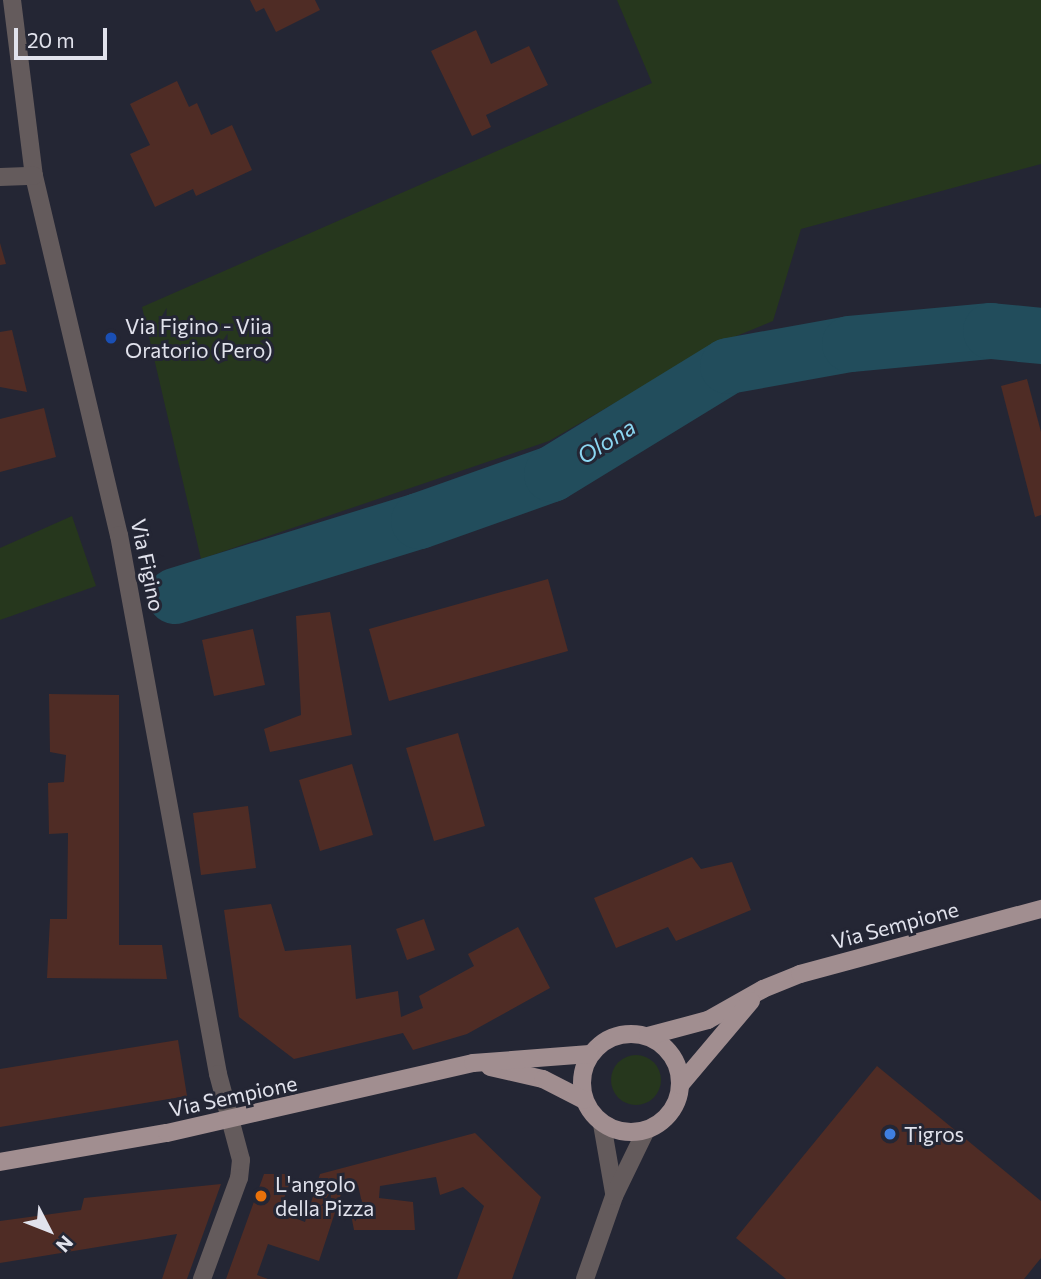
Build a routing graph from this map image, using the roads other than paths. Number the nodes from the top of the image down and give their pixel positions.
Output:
1 (12, 0) edge
2 (19, 0) edge
3 (16, 22) junction
4 (34, 176) junction
5 (0, 177) edge
6 (1041, 909) edge
7 (763, 989) junction
8 (648, 1036) junction
9 (590, 1055) junction
10 (473, 1063) junction
11 (680, 1085) junction
12 (584, 1100) junction
13 (230, 1119) junction
14 (602, 1124) junction
15 (646, 1130) junction
16 (0, 1162) edge
17 (614, 1196) junction
18 (202, 1279) edge
19 (585, 1279) edge

1 - 3 street, Via Figino
2 - 3 street, Via Figino
3 - 4 street, Via Figino
4 - 5 street
4 - 13 street, Via Figino
6 - 7 main road, Via Sempione
7 - 8 main road, Via Sempione
7 - 11 main road, Via Sempione
8 - 9 main road
8 - 11 main road
9 - 10 main road, Via Sempione
9 - 12 main road
10 - 12 main road, Via Sempione
10 - 13 main road, Via Sempione
11 - 15 main road
12 - 14 main road
13 - 16 main road, Via Sempione
13 - 18 street, Via Figino
14 - 15 main road
14 - 17 street
15 - 17 street
17 - 19 street

